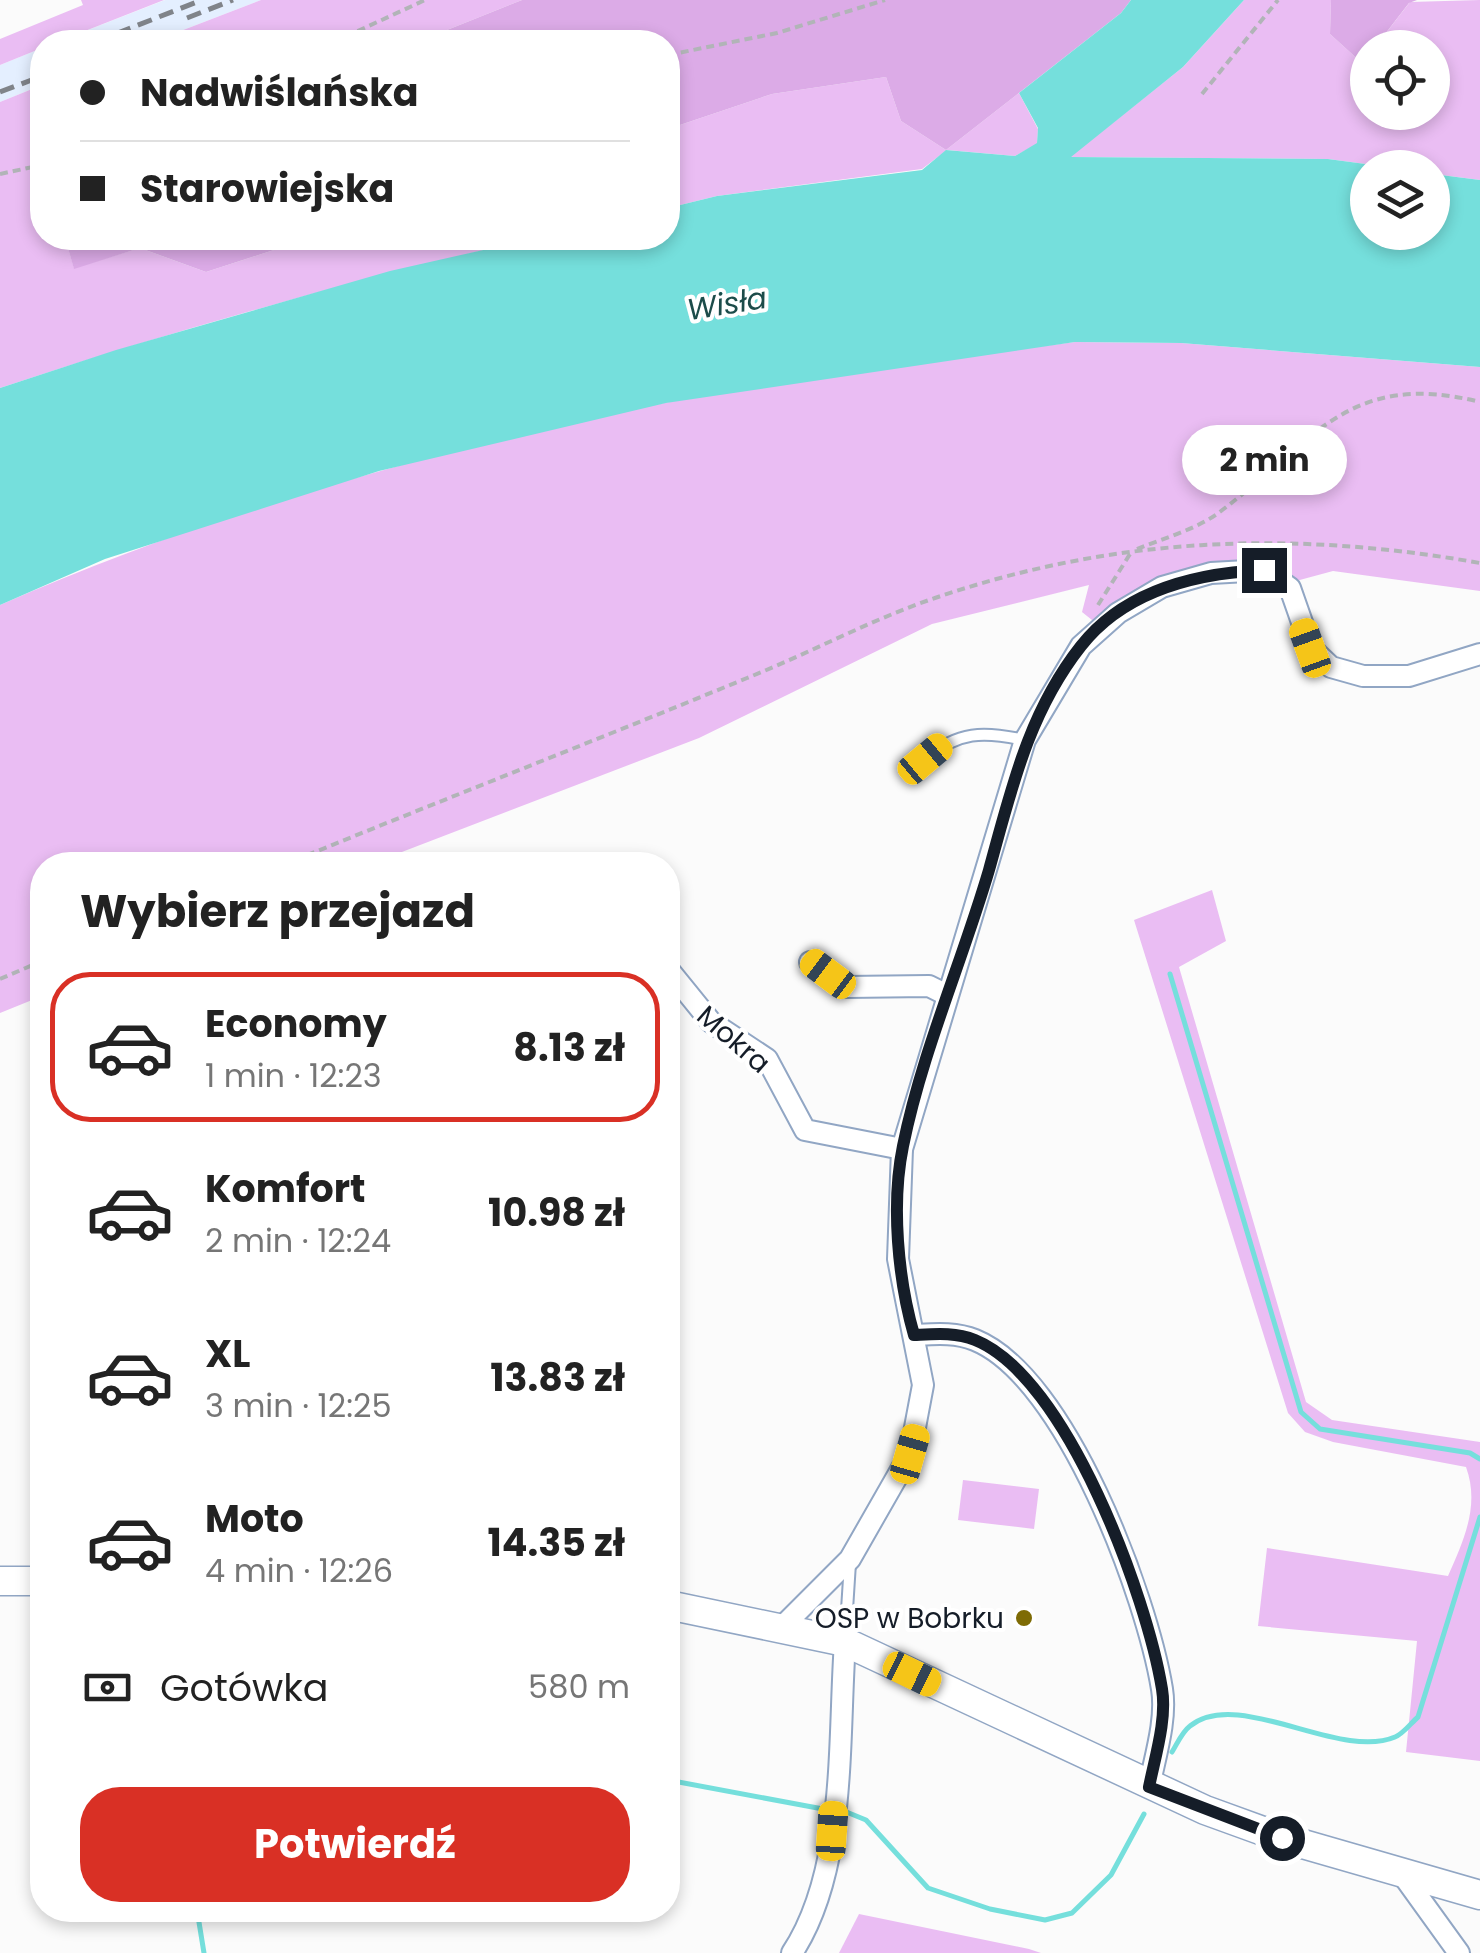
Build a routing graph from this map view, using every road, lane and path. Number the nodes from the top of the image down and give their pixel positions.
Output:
1 (424, 0) edge
2 (885, 0) edge
3 (1278, 0) edge
4 (360, 30) edge
5 (680, 53) edge
6 (1202, 94) dead end
7 (30, 168) edge
8 (0, 174) edge
9 (1480, 402) edge
10 (1132, 551) junction
11 (1480, 563) edge
12 (1081, 646) junction
13 (1480, 654) edge
14 (1025, 740) junction
15 (925, 759) dead end
16 (314, 852) edge
17 (810, 962) dead end
18 (30, 966) edge
19 (0, 979) edge
20 (680, 985) edge
21 (947, 995) junction
22 (902, 1149) junction
23 (914, 1335) junction
24 (850, 1560) junction
25 (0, 1580) edge
26 (30, 1581) edge
27 (680, 1607) edge
28 (784, 1626) junction
29 (845, 1642) junction
30 (1149, 1787) junction
31 (1402, 1874) junction
32 (1480, 1895) edge
33 (792, 1953) edge
34 (1459, 1953) edge

1 - 4 path
2 - 5 path
3 - 6 path
7 - 8 path
9 - 10 path
10 - 11 path
10 - 12 path
10 - 16 path
12 - 13 street
12 - 14 street
14 - 15 lane
14 - 21 street
17 - 21 street
18 - 19 path
20 - 22 street, Mokra
21 - 22 street
22 - 23 street
23 - 24 street
23 - 30 street
24 - 28 street
24 - 29 lane
25 - 26 street
27 - 28 street
28 - 29 street
29 - 30 street
29 - 33 street
30 - 31 street
31 - 32 street
31 - 34 street

